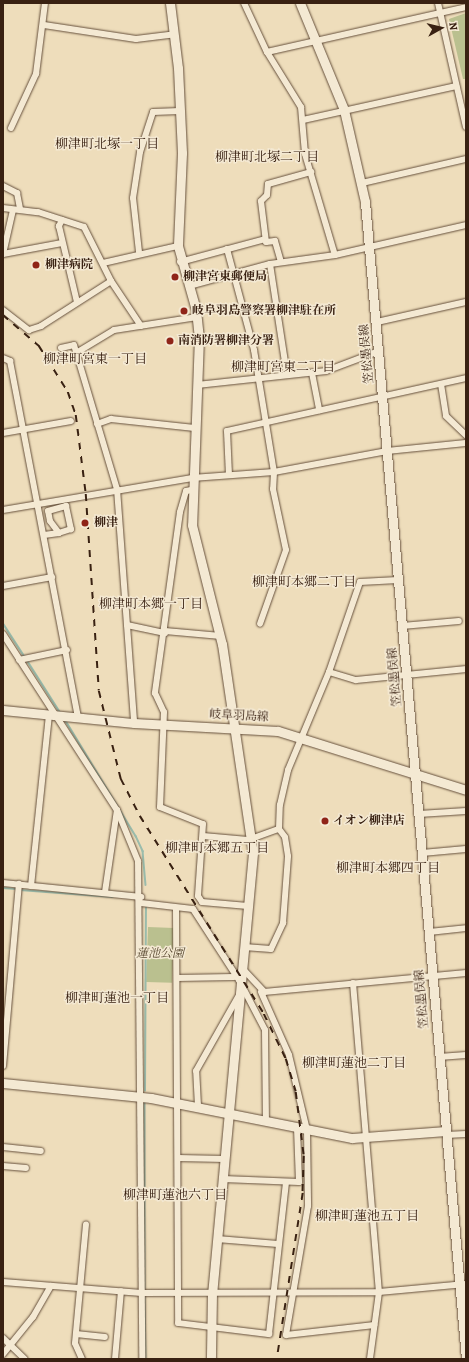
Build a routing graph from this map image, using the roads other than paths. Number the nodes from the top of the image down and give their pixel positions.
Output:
1 (45, 3) edge
2 (170, 3) edge
3 (244, 3) edge
4 (300, 3) edge
5 (438, 3) edge
6 (466, 7) edge
7 (440, 13) junction
8 (44, 25) junction
9 (175, 34) junction
10 (317, 40) junction
11 (267, 52) junction
12 (456, 86) junction
13 (344, 110) junction
14 (180, 111) junction
15 (303, 120) junction
16 (466, 127) edge
17 (11, 128) dead end
18 (466, 159) edge
19 (310, 172) junction
20 (362, 183) junction
21 (3, 186) edge
22 (3, 208) edge
23 (20, 209) junction
24 (13, 210) junction
25 (62, 220) junction
26 (466, 225) edge
27 (265, 239) junction
28 (62, 243) junction
29 (178, 246) junction
30 (370, 248) junction
31 (227, 249) junction
32 (139, 252) junction
33 (3, 254) edge
34 (335, 255) junction
35 (180, 262) junction
36 (282, 262) junction
37 (103, 263) junction
38 (270, 264) junction
39 (234, 274) junction
40 (111, 281) junction
41 (189, 286) junction
42 (78, 302) junction
43 (466, 302) edge
44 (3, 310) edge
45 (197, 317) junction
46 (377, 322) junction
47 (141, 326) junction
48 (61, 348) dead end
49 (379, 351) junction
50 (76, 353) junction
51 (3, 358) edge
52 (312, 373) junction
53 (287, 375) junction
54 (466, 378) edge
55 (260, 379) junction
56 (197, 384) junction
57 (441, 384) junction
58 (383, 396) junction
59 (319, 410) junction
60 (71, 421) dead end
61 (266, 421) junction
62 (98, 424) junction
63 (195, 428) junction
64 (24, 429) junction
65 (3, 433) edge
66 (466, 434) edge
67 (466, 443) edge
68 (387, 451) junction
69 (274, 472) junction
70 (229, 475) junction
71 (192, 478) junction
72 (117, 489) junction
73 (191, 490) junction
74 (38, 503) junction
75 (3, 510) edge
76 (59, 533) junction
77 (44, 535) junction
78 (52, 577) junction
79 (398, 580) junction
80 (3, 586) edge
81 (459, 621) dead end
82 (260, 624) dead end
83 (127, 625) junction
84 (402, 626) junction
85 (165, 632) junction
86 (3, 634) edge
87 (221, 636) junction
88 (67, 650) junction
89 (19, 660) junction
90 (466, 669) edge
91 (329, 672) junction
92 (407, 675) junction
93 (3, 710) edge
94 (52, 715) junction
95 (78, 718) junction
96 (134, 723) junction
97 (164, 725) junction
98 (236, 727) junction
99 (303, 738) junction
100 (415, 773) junction
101 (466, 790) edge
102 (117, 810) junction
103 (466, 810) edge
104 (419, 814) junction
105 (279, 829) junction
106 (203, 836) junction
107 (252, 838) junction
108 (466, 849) edge
109 (422, 853) junction
110 (3, 883) edge
111 (19, 884) junction
112 (31, 886) junction
113 (106, 892) junction
114 (141, 900) junction
115 (248, 906) junction
116 (176, 909) junction
117 (466, 928) edge
118 (429, 932) junction
119 (244, 948) junction
120 (242, 968) junction
121 (466, 973) edge
122 (432, 975) junction
123 (234, 977) junction
124 (177, 978) junction
125 (354, 983) junction
126 (240, 990) junction
127 (262, 992) junction
128 (5, 1021) edge
129 (466, 1055) edge
130 (439, 1057) junction
131 (3, 1066) edge
132 (3, 1083) edge
133 (141, 1096) junction
134 (178, 1102) junction
135 (198, 1106) junction
136 (229, 1113) junction
137 (266, 1121) junction
138 (297, 1127) junction
139 (307, 1130) junction
140 (446, 1133) junction
141 (466, 1134) edge
142 (366, 1139) junction
143 (3, 1146) edge
144 (41, 1151) dead end
145 (178, 1158) junction
146 (225, 1159) junction
147 (3, 1166) edge
148 (26, 1168) dead end
149 (223, 1179) junction
150 (286, 1182) junction
151 (86, 1225) dead end
152 (217, 1239) junction
153 (278, 1244) junction
154 (3, 1282) edge
155 (463, 1285) edge
156 (51, 1286) junction
157 (80, 1288) junction
158 (294, 1290) junction
159 (121, 1291) junction
160 (272, 1291) junction
161 (212, 1292) junction
162 (379, 1292) junction
163 (142, 1293) junction
164 (178, 1293) junction
165 (374, 1325) junction
166 (211, 1326) junction
167 (76, 1334) junction
168 (105, 1337) dead end
169 (3, 1338) edge
170 (11, 1345) junction
171 (3, 1354) edge
172 (466, 1358) edge
173 (25, 1359) edge
174 (82, 1359) edge
175 (115, 1359) edge
176 (142, 1359) edge
177 (211, 1359) edge
178 (370, 1359) edge

1 - 8 street
2 - 9 main road
3 - 11 street
4 - 10 main road, 笠松墨俣線
5 - 7 street
6 - 7 street
7 - 10 street
7 - 12 street
8 - 9 street
8 - 17 street
9 - 14 main road
10 - 11 street
10 - 13 main road, 笠松墨俣線
11 - 15 street
12 - 13 street
12 - 16 street
13 - 15 street
13 - 20 main road, 笠松墨俣線
14 - 29 main road
14 - 32 street
15 - 19 street
18 - 20 street
19 - 27 street
19 - 34 street
20 - 30 main road, 笠松墨俣線
21 - 23 street
22 - 24 street
23 - 24 street
23 - 25 street
24 - 33 street
25 - 28 street
25 - 37 street
26 - 30 street
27 - 31 street
27 - 36 street
28 - 33 street
28 - 42 street
29 - 32 street
29 - 35 main road
30 - 34 street
30 - 46 main road, 笠松墨俣線
31 - 35 street
31 - 39 street
32 - 37 street
34 - 36 street
35 - 41 main road
36 - 38 street
37 - 40 street
38 - 39 street
38 - 53 street
39 - 41 street
39 - 55 street
40 - 42 street
40 - 47 street
41 - 45 main road
42 - 44 street
43 - 46 street
45 - 47 street
45 - 56 main road
46 - 49 main road, 笠松墨俣線
47 - 50 street
48 - 50 street
49 - 52 street
49 - 58 main road, 笠松墨俣線
50 - 62 street
51 - 64 street
52 - 53 street
52 - 59 street
53 - 55 street
54 - 57 street
55 - 56 street
55 - 61 street
56 - 63 main road
57 - 58 street
57 - 66 street
58 - 59 street
58 - 68 main road, 笠松墨俣線
59 - 61 street
60 - 64 street
61 - 69 street
61 - 70 street
62 - 63 street
62 - 72 street
63 - 71 main road
64 - 65 street
64 - 74 street
67 - 68 street
68 - 69 street
68 - 79 main road, 笠松墨俣線
69 - 70 street
69 - 82 street
70 - 71 street
71 - 72 street
71 - 73 main road
72 - 74 street
72 - 83 street
73 - 85 street
73 - 87 main road
74 - 75 street
74 - 77 street
76 - 76 street
76 - 77 street
77 - 78 street
78 - 80 street
78 - 88 street
79 - 84 main road, 笠松墨俣線
79 - 91 street
81 - 84 street
83 - 85 street
83 - 96 street
84 - 92 main road, 笠松墨俣線
85 - 87 street
85 - 97 street
86 - 89 street
87 - 98 main road
88 - 89 street
88 - 95 street
89 - 94 street
90 - 92 street
91 - 92 street
91 - 99 street
92 - 100 main road, 笠松墨俣線
93 - 94 main road, 岐阜羽島線
94 - 95 main road, 岐阜羽島線
94 - 102 street
94 - 112 street
95 - 96 main road, 岐阜羽島線
96 - 97 main road, 岐阜羽島線
97 - 98 main road, 岐阜羽島線
97 - 106 street
98 - 99 main road, 岐阜羽島線
98 - 107 main road
99 - 100 main road, 岐阜羽島線
99 - 105 street
100 - 101 main road, 岐阜羽島線
100 - 104 main road, 笠松墨俣線
102 - 113 street
102 - 114 street
103 - 104 street
104 - 109 main road, 笠松墨俣線
105 - 107 street
105 - 119 street
106 - 107 street
106 - 115 street
107 - 115 main road
108 - 109 street
109 - 118 main road, 笠松墨俣線
110 - 111 street
111 - 112 street
111 - 128 street
112 - 113 street
113 - 114 street
114 - 116 street
114 - 133 street
115 - 119 main road
116 - 123 street
116 - 124 street
117 - 118 street
118 - 122 main road, 笠松墨俣線
119 - 120 main road
120 - 126 main road
120 - 127 street
121 - 122 street
122 - 125 street
122 - 130 main road, 笠松墨俣線
123 - 124 street
123 - 126 street
124 - 134 street
125 - 127 street
125 - 142 street
126 - 135 street
126 - 136 main road
126 - 137 street
127 - 139 street
128 - 131 street
129 - 130 street
130 - 140 main road, 笠松墨俣線
132 - 133 main road
133 - 134 main road
133 - 163 street
134 - 135 main road
134 - 145 street
135 - 136 main road
136 - 137 main road
136 - 146 main road
137 - 138 main road
138 - 139 main road
138 - 150 street
139 - 142 main road
139 - 158 street
140 - 141 street
140 - 142 main road
140 - 155 main road, 笠松墨俣線
142 - 162 street
143 - 144 street
145 - 146 street
145 - 164 street
146 - 149 main road
147 - 148 street
149 - 150 street
149 - 152 main road
150 - 153 street
151 - 157 street
152 - 153 street
152 - 161 main road
153 - 160 street
154 - 156 street
155 - 162 street
155 - 172 main road, 笠松墨俣線
156 - 157 street
156 - 170 street
157 - 159 street
157 - 167 street
158 - 160 street
158 - 162 street
158 - 165 street
159 - 163 street
159 - 175 street
160 - 161 street
160 - 166 street
161 - 164 street
161 - 166 main road
162 - 165 street
163 - 164 street
163 - 176 street
164 - 166 street
165 - 178 street
166 - 177 main road
167 - 168 street
167 - 174 street
169 - 170 street
170 - 171 street
170 - 173 street

